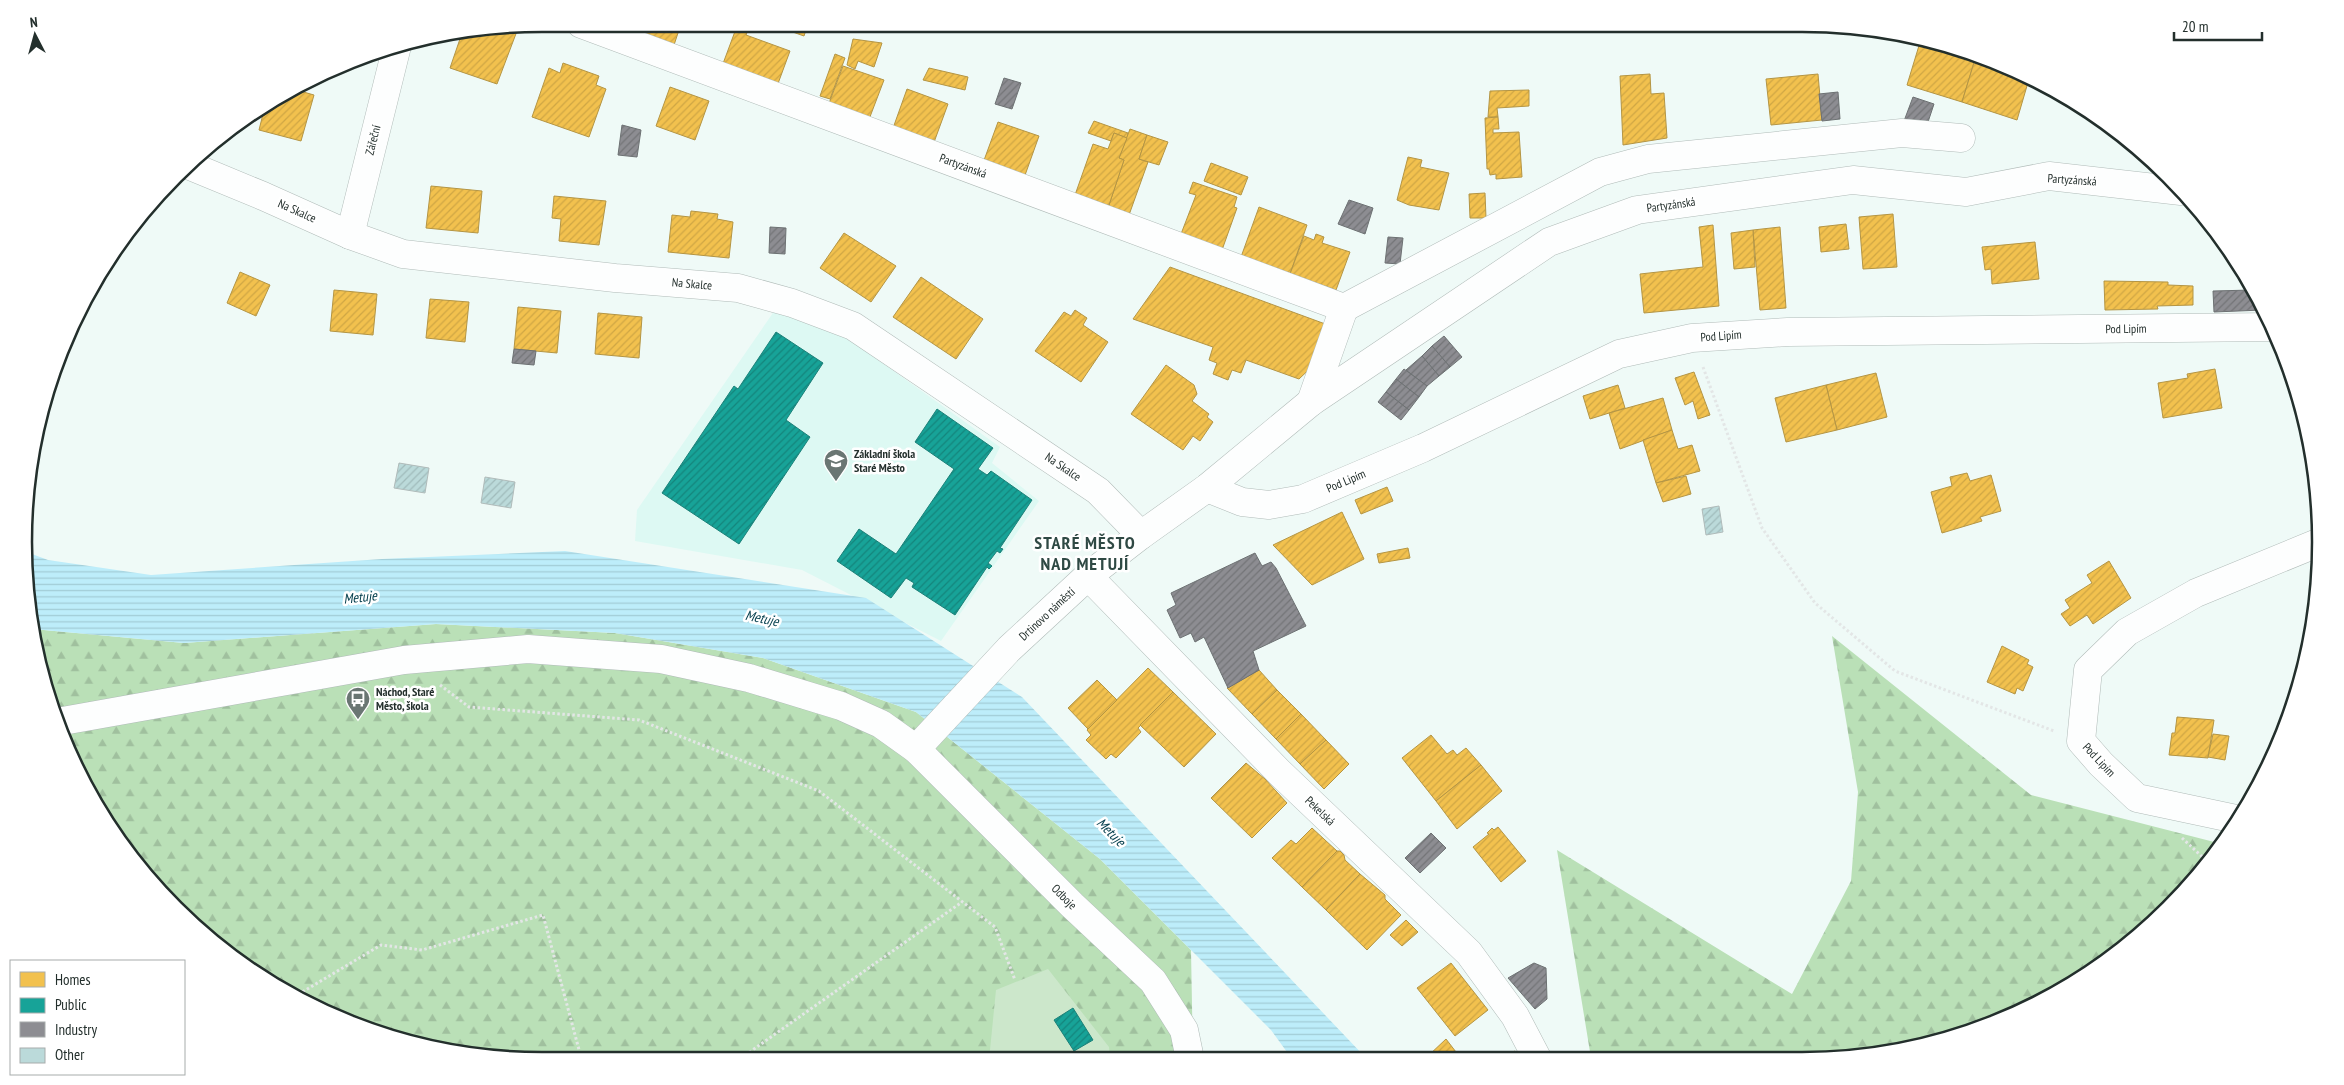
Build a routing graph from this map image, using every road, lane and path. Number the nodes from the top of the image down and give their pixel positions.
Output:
1 (602, 32) edge
2 (395, 55) edge
3 (1961, 138) dead end
4 (196, 168) edge
5 (2169, 190) edge
6 (350, 235) junction
7 (1344, 308) junction
8 (2264, 327) edge
9 (1692, 338) junction
10 (1311, 402) junction
11 (1207, 488) junction
12 (1141, 535) junction
13 (2312, 545) edge
14 (1088, 576) junction
15 (404, 660) junction
16 (65, 721) edge
17 (924, 741) junction
18 (2081, 741) junction
19 (2231, 818) edge
20 (962, 902) junction
21 (1015, 980) dead end
22 (302, 992) edge
23 (580, 1052) edge
24 (750, 1052) edge
25 (1189, 1052) edge
26 (1534, 1052) edge

1 - 7 street, Partyzánská
2 - 6 street, Zářeční
3 - 7 street
4 - 6 street, Na Skalce
5 - 10 street, Partyzánská
6 - 12 street, Na Skalce
7 - 10 street
8 - 9 street, Pod Lipím
9 - 11 street, Pod Lipím
9 - 18 path
10 - 11 street, Drtinovo náměstí
11 - 12 street, Drtinovo náměstí
12 - 14 street, Drtinovo náměstí
13 - 18 street, Pod Lipím
14 - 17 street, Drtinovo náměstí
14 - 26 street, Pekelská
15 - 16 street, Odboje
15 - 17 street, Odboje
15 - 20 path
17 - 25 street, Odboje
18 - 19 street, Pod Lipím
20 - 21 path
20 - 24 path
22 - 23 path

